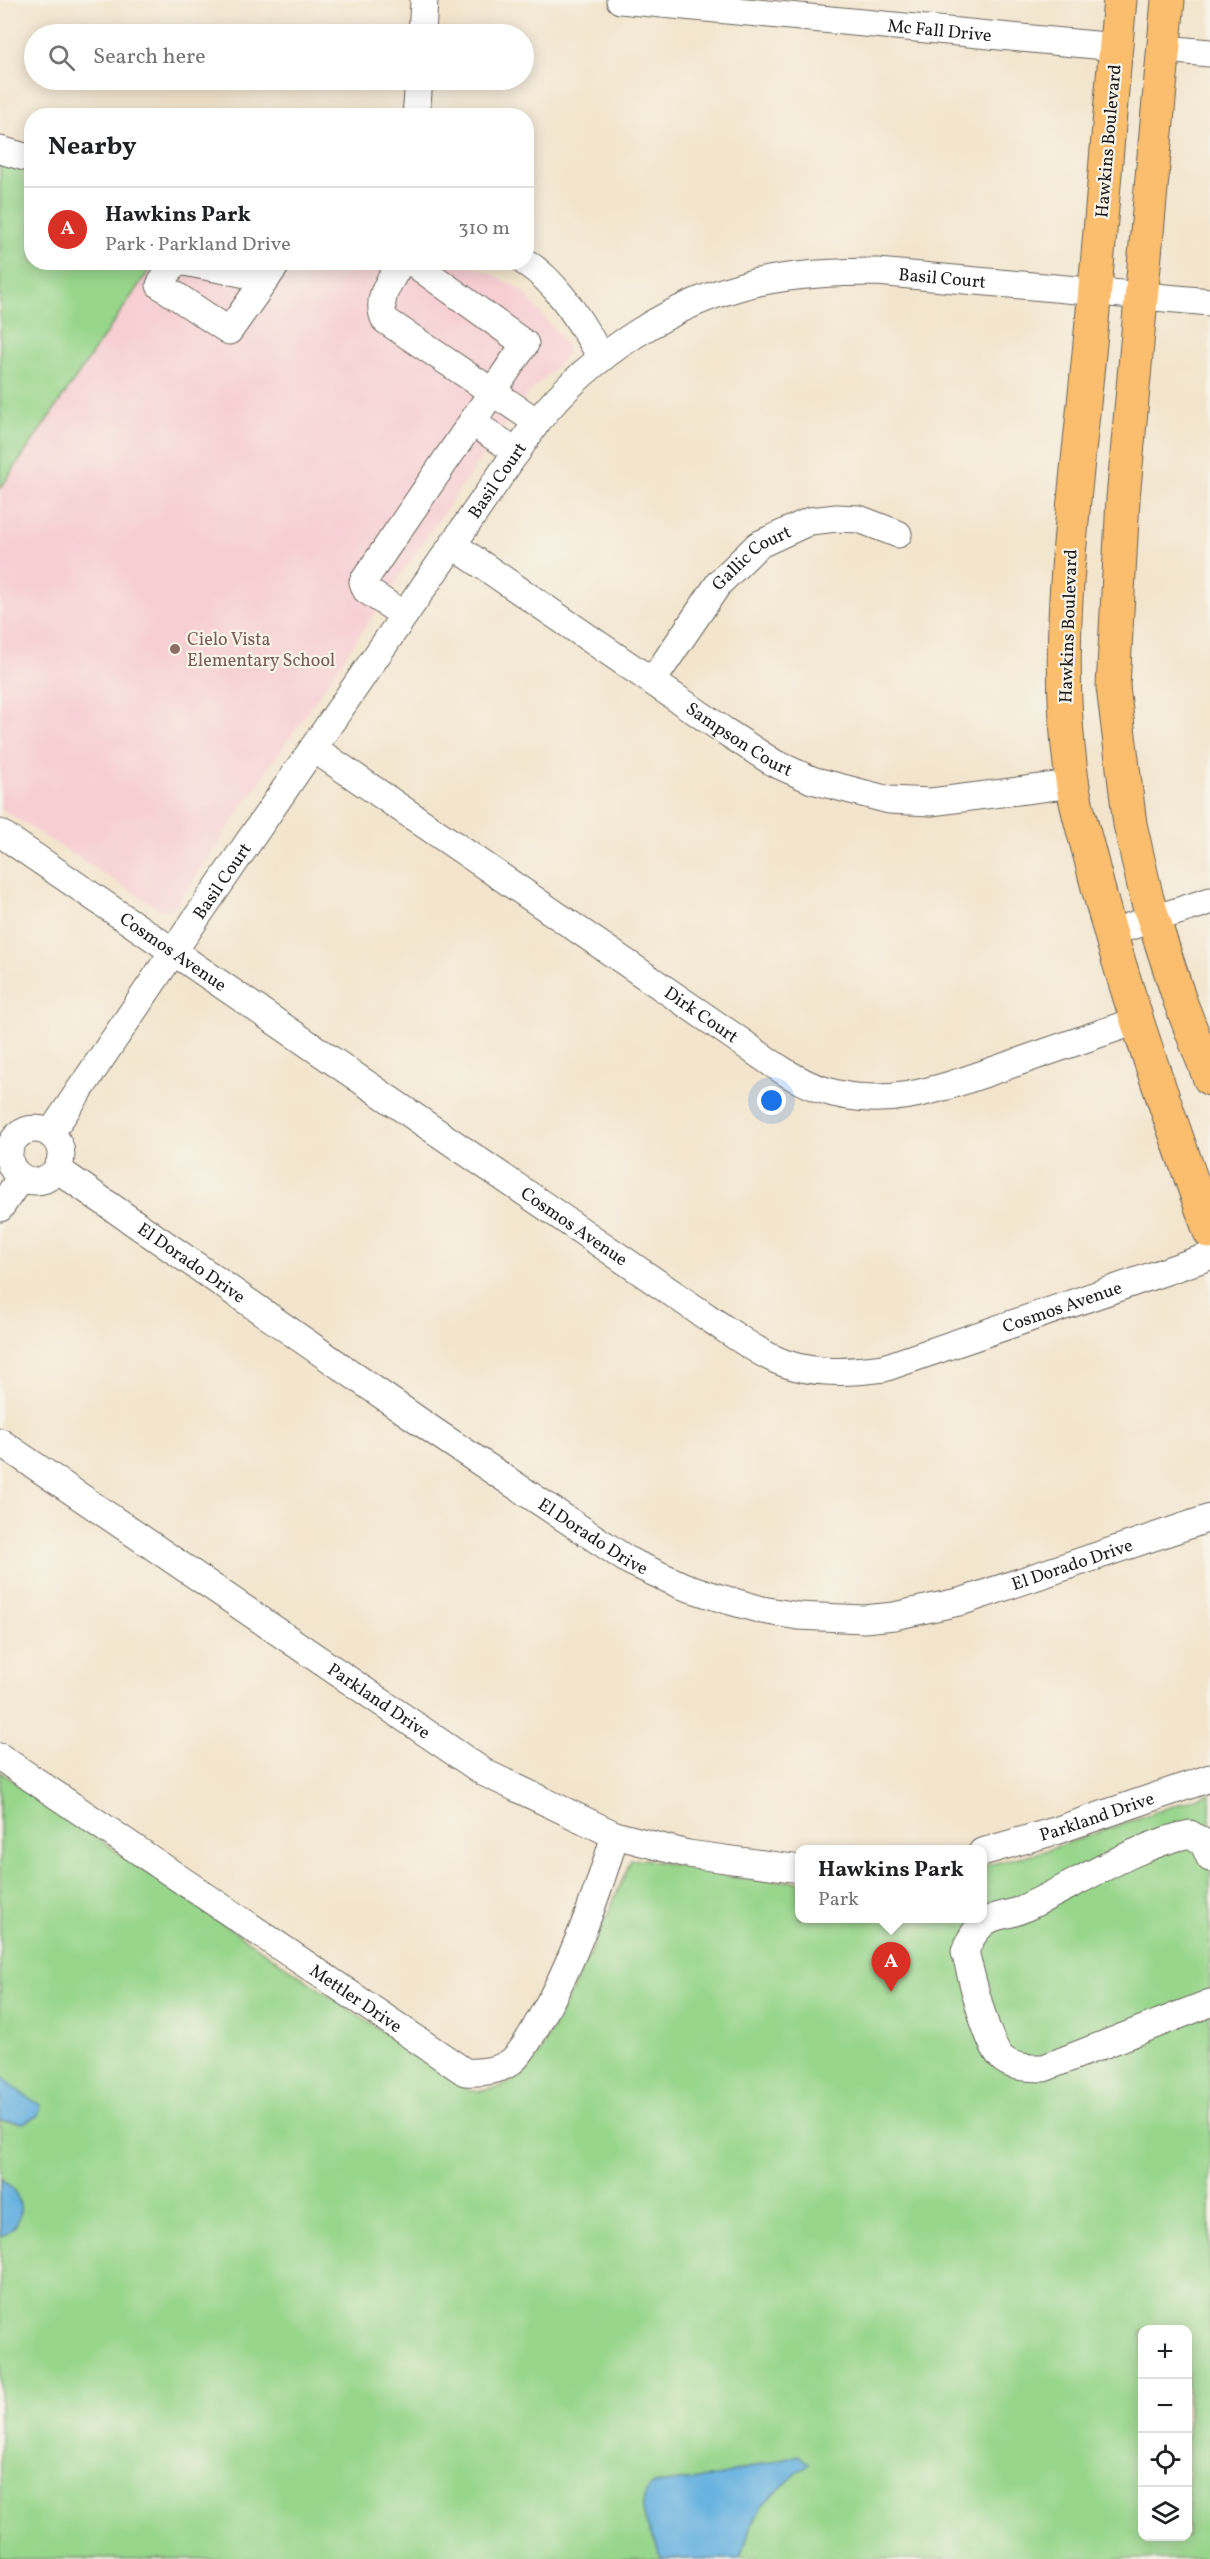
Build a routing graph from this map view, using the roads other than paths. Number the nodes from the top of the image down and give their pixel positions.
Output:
1 (424, 0) edge
2 (620, 0) edge
3 (1120, 0) edge
4 (1168, 0) edge
5 (423, 24) edge
6 (1116, 47) junction
7 (1163, 49) junction
8 (1210, 53) edge
9 (418, 90) edge
10 (417, 108) edge
11 (0, 150) edge
12 (24, 157) edge
13 (534, 268) edge
14 (170, 270) edge
15 (273, 270) edge
16 (397, 270) edge
17 (423, 270) edge
18 (1095, 292) junction
19 (1142, 296) junction
20 (1210, 302) edge
21 (602, 358) junction
22 (494, 393) junction
23 (537, 422) junction
24 (473, 423) junction
25 (517, 452) junction
26 (898, 534) dead end
27 (453, 545) junction
28 (404, 615) junction
29 (653, 680) junction
30 (313, 748) junction
31 (1072, 784) junction
32 (0, 833) edge
33 (1210, 901) edge
34 (1153, 919) junction
35 (1109, 933) junction
36 (173, 952) junction
37 (1136, 1021) junction
38 (1210, 1079) edge
39 (50, 1134) junction
40 (7, 1135) edge
41 (57, 1169) junction
42 (21, 1177) junction
43 (0, 1208) edge
44 (1210, 1232) edge
45 (1210, 1256) edge
46 (0, 1442) edge
47 (1210, 1518) edge
48 (0, 1756) edge
49 (1210, 1778) edge
50 (615, 1835) junction
51 (987, 1851) edge
52 (1210, 1858) edge
53 (795, 1868) edge
54 (987, 1920) edge
55 (984, 1923) edge
56 (1210, 2003) edge

1 - 5 street
2 - 6 street, Mc Fall Drive
3 - 6 main road, Hawkins Boulevard
4 - 7 main road
6 - 18 main road, Hawkins Boulevard
7 - 8 street
7 - 19 main road
9 - 10 street
11 - 12 street
13 - 21 street
14 - 15 street
16 - 22 street
17 - 22 street
18 - 19 street, Basil Court
18 - 21 street, Basil Court
18 - 31 main road, Hawkins Boulevard
19 - 20 street, Basil Court
19 - 34 main road
21 - 23 street, Basil Court
22 - 23 street
22 - 24 street
23 - 25 street, Basil Court
24 - 25 street
24 - 28 street
25 - 27 street, Basil Court
26 - 29 street, Gallic Court
27 - 28 street, Basil Court
27 - 29 street, Sampson Court
28 - 30 street, Basil Court
29 - 31 street, Sampson Court
30 - 36 street, Basil Court
30 - 37 street, Dirk Court
31 - 35 main road, Hawkins Boulevard
32 - 36 street, Cosmos Avenue
33 - 34 street
34 - 35 street
34 - 38 main road
35 - 37 main road, Hawkins Boulevard
36 - 39 street, Basil Court
36 - 45 street, Cosmos Avenue
37 - 44 main road, Hawkins Boulevard
39 - 40 street
39 - 41 street
40 - 42 street
41 - 42 street
41 - 47 street, El Dorado Drive
42 - 43 street
46 - 50 street, Parkland Drive
48 - 50 street, Mettler Drive
49 - 51 street, Parkland Drive
50 - 53 street, Parkland Drive
52 - 54 street
55 - 56 street

